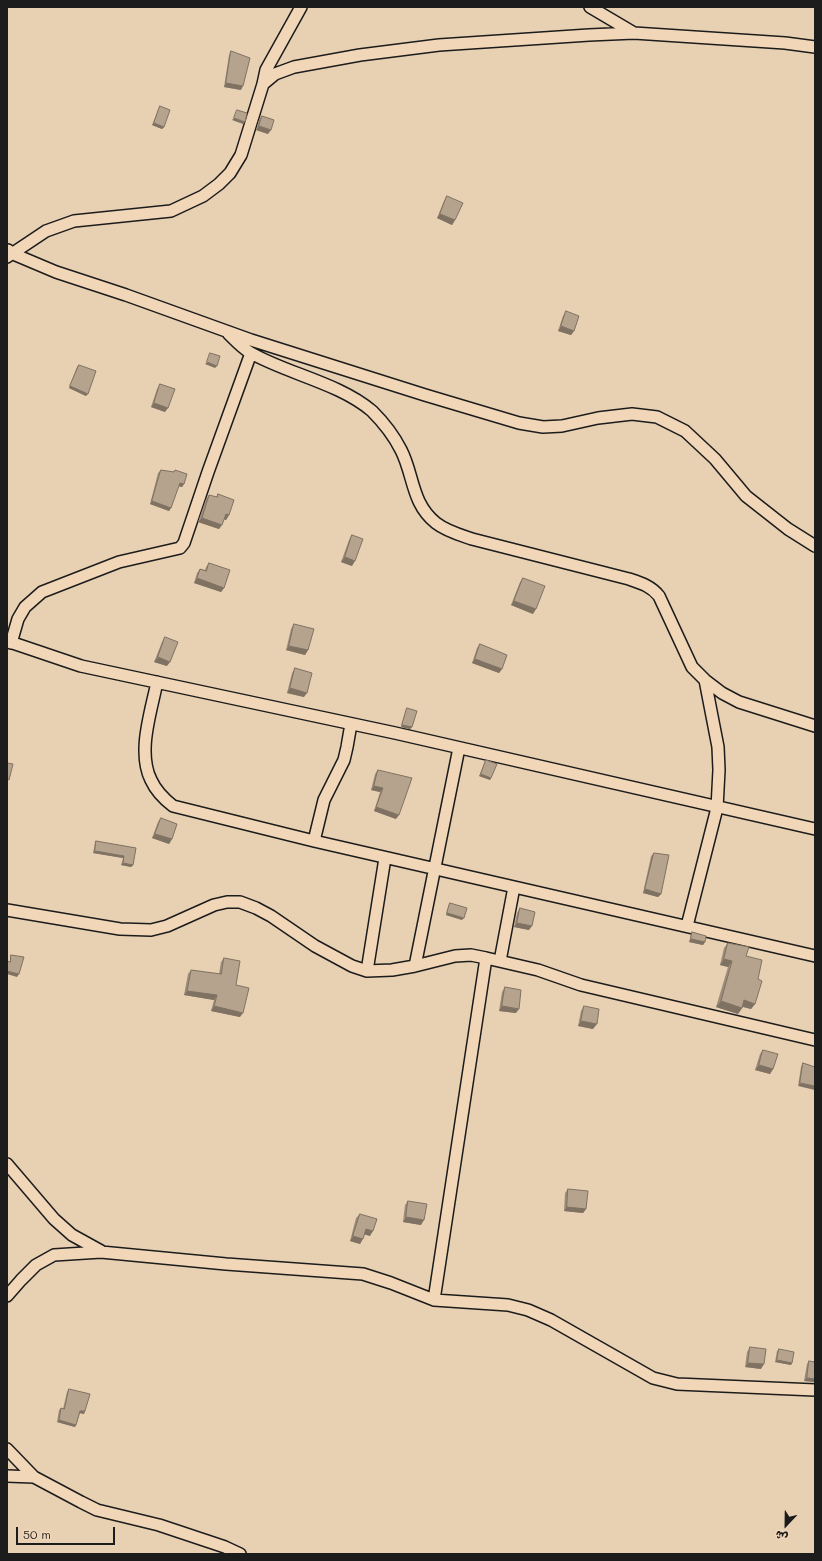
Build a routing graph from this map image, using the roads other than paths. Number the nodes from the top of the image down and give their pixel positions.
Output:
1 (301, 7) edge
2 (590, 7) edge
3 (634, 33) junction
4 (815, 47) edge
5 (263, 84) junction
6 (8, 253) edge
7 (225, 331) junction
8 (252, 353) junction
9 (815, 546) edge
10 (9, 642) edge
11 (705, 680) junction
12 (157, 682) junction
13 (351, 724) junction
14 (815, 726) edge
15 (460, 748) junction
16 (717, 808) junction
17 (815, 829) edge
18 (314, 842) junction
19 (385, 858) junction
20 (434, 869) junction
21 (514, 887) junction
22 (7, 910) edge
23 (687, 926) junction
24 (815, 956) edge
25 (486, 958) junction
26 (500, 961) junction
27 (415, 966) junction
28 (368, 971) junction
29 (815, 1040) edge
30 (7, 1164) edge
31 (102, 1252) junction
32 (7, 1296) edge
33 (434, 1300) junction
34 (815, 1390) edge
35 (7, 1449) edge
36 (7, 1476) edge
37 (34, 1477) junction
38 (240, 1554) edge

1 - 5 street
2 - 3 street
3 - 4 street
3 - 5 street
5 - 6 street
6 - 7 street
7 - 8 street
7 - 9 street
8 - 10 street
8 - 11 street
10 - 12 street
11 - 14 street
11 - 16 street
12 - 13 street
12 - 18 street
13 - 15 street
13 - 18 street
15 - 16 street
15 - 20 street
16 - 17 street
16 - 23 street
18 - 19 street
19 - 20 street
19 - 28 street
20 - 21 street
20 - 27 street
21 - 23 street
21 - 26 street
22 - 28 street
23 - 24 street
25 - 26 street
25 - 27 street
25 - 33 street
26 - 29 street
27 - 28 street
30 - 31 street
31 - 32 street
31 - 33 street
33 - 34 street
35 - 37 street
36 - 37 street
37 - 38 street

